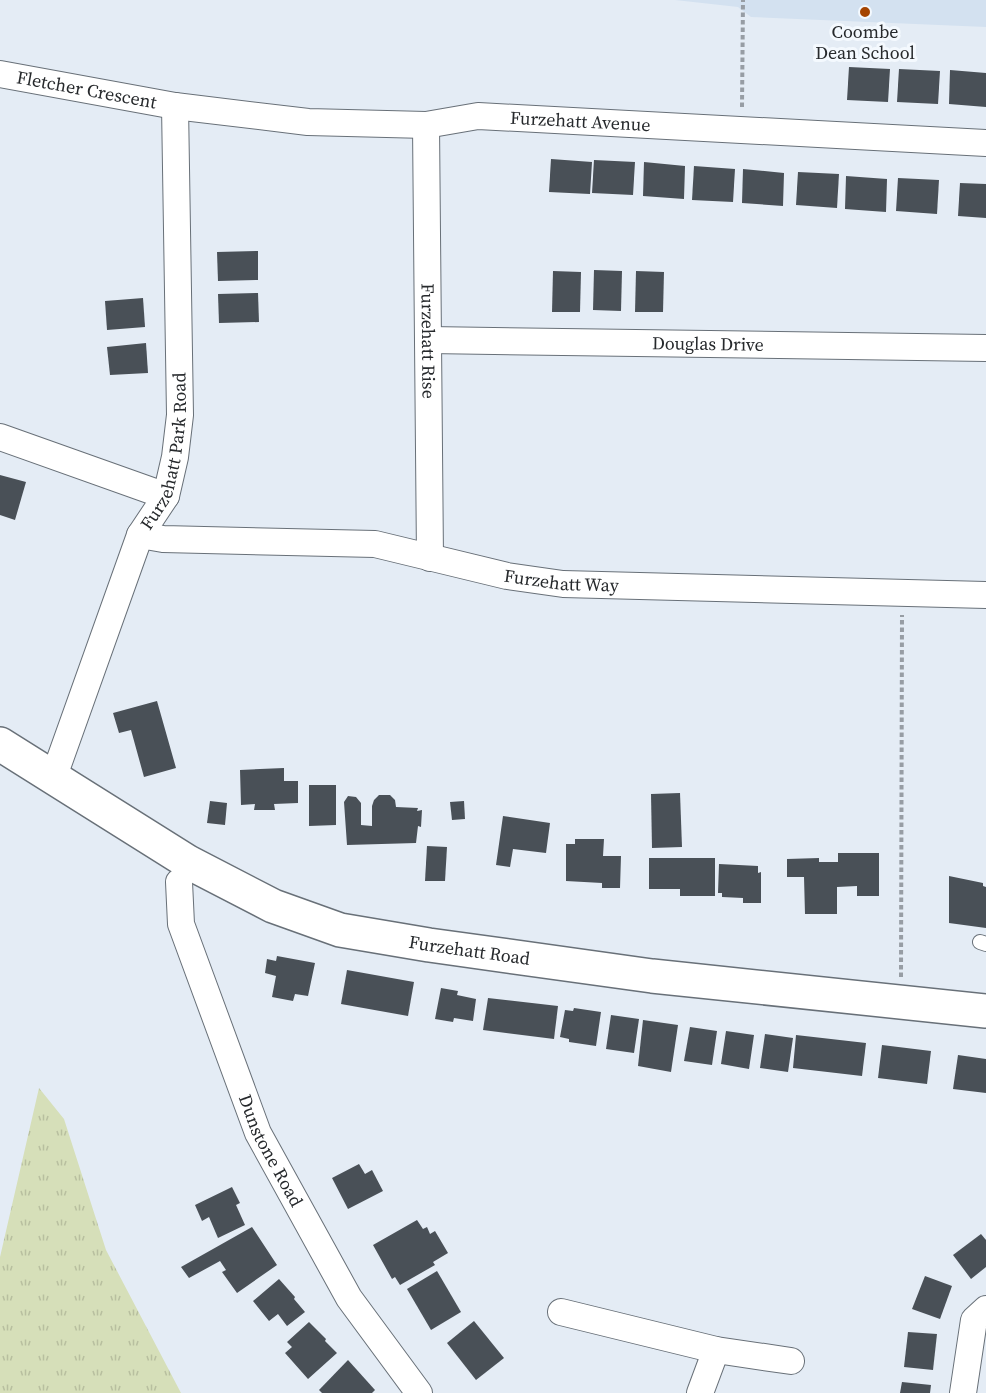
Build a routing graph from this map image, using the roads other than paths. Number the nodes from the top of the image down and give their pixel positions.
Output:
1 (0, 74) edge
2 (175, 106) junction
3 (426, 125) junction
4 (986, 143) edge
5 (429, 340) junction
6 (986, 348) edge
7 (0, 438) edge
8 (166, 496) junction
9 (140, 535) junction
10 (430, 558) junction
11 (986, 595) edge
12 (0, 744) edge
13 (54, 776) junction
14 (179, 882) dead end
15 (986, 1011) edge
16 (986, 1309) edge
17 (561, 1312) dead end
18 (716, 1350) junction
19 (791, 1361) dead end
20 (419, 1393) edge
21 (700, 1393) edge
22 (963, 1393) edge

1 - 2 street, Fletcher Crescent
2 - 3 street, Furzehatt Avenue
2 - 8 street, Furzehatt Park Road
3 - 4 street, Furzehatt Avenue
3 - 5 street, Furzehatt Rise
5 - 6 street, Douglas Drive
5 - 10 street, Furzehatt Rise
7 - 8 street
8 - 9 street, Furzehatt Park Road
9 - 10 street, Furzehatt Way
9 - 13 street, Furzehatt Park Road
10 - 11 street, Furzehatt Way
12 - 13 street, Furzehatt Road
13 - 15 street, Furzehatt Road
14 - 20 street, Dunstone Road
16 - 22 street
17 - 18 street
18 - 19 street
18 - 21 street

